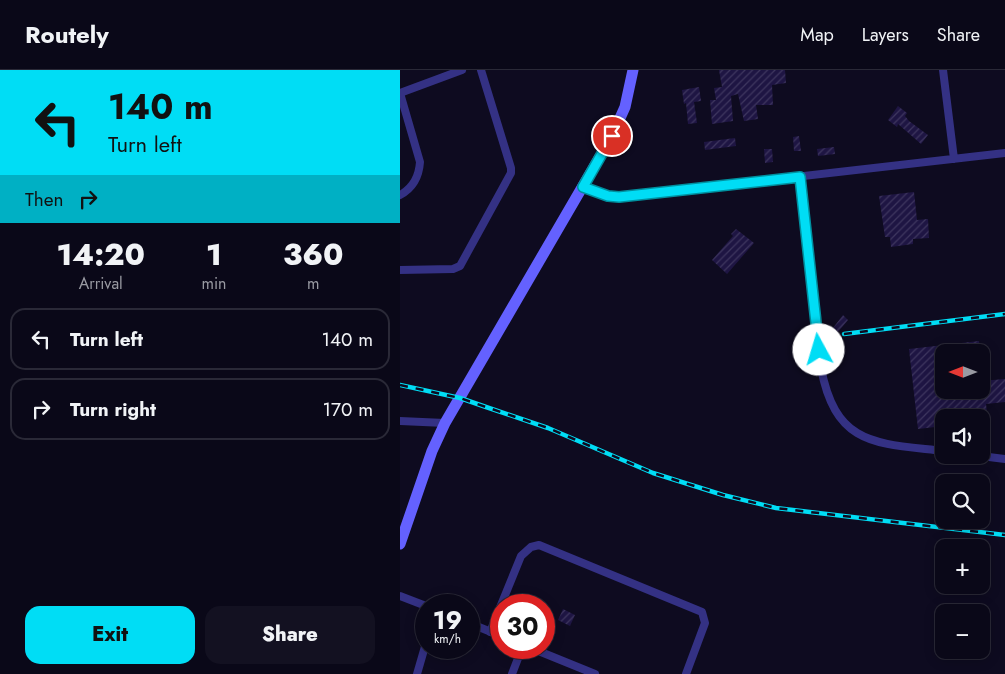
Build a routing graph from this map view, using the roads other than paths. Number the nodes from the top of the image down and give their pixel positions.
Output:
1 (462, 70) edge
2 (481, 70) edge
3 (633, 70) edge
4 (943, 70) edge
5 (400, 93) edge
6 (1005, 153) edge
7 (954, 159) junction
8 (800, 177) junction
9 (583, 187) junction
10 (400, 195) edge
11 (400, 270) edge
12 (400, 421) edge
13 (445, 423) junction
14 (935, 450) edge
15 (990, 457) edge
16 (1005, 459) edge
17 (400, 544) edge
18 (506, 594) edge
19 (400, 596) edge
20 (415, 602) edge
21 (480, 628) edge
22 (490, 632) edge
23 (555, 658) edge
24 (421, 659) edge
25 (518, 659) edge
26 (417, 674) edge
27 (512, 674) edge
28 (595, 674) edge
29 (686, 674) edge

1 - 5 street
2 - 11 street
3 - 9 street
4 - 7 street
5 - 10 street
6 - 7 street
7 - 8 street
8 - 9 street
8 - 14 street
9 - 13 street
12 - 13 street
13 - 17 street
15 - 16 street
18 - 29 street
19 - 20 street
21 - 22 street
23 - 28 street
24 - 26 street
25 - 27 street

